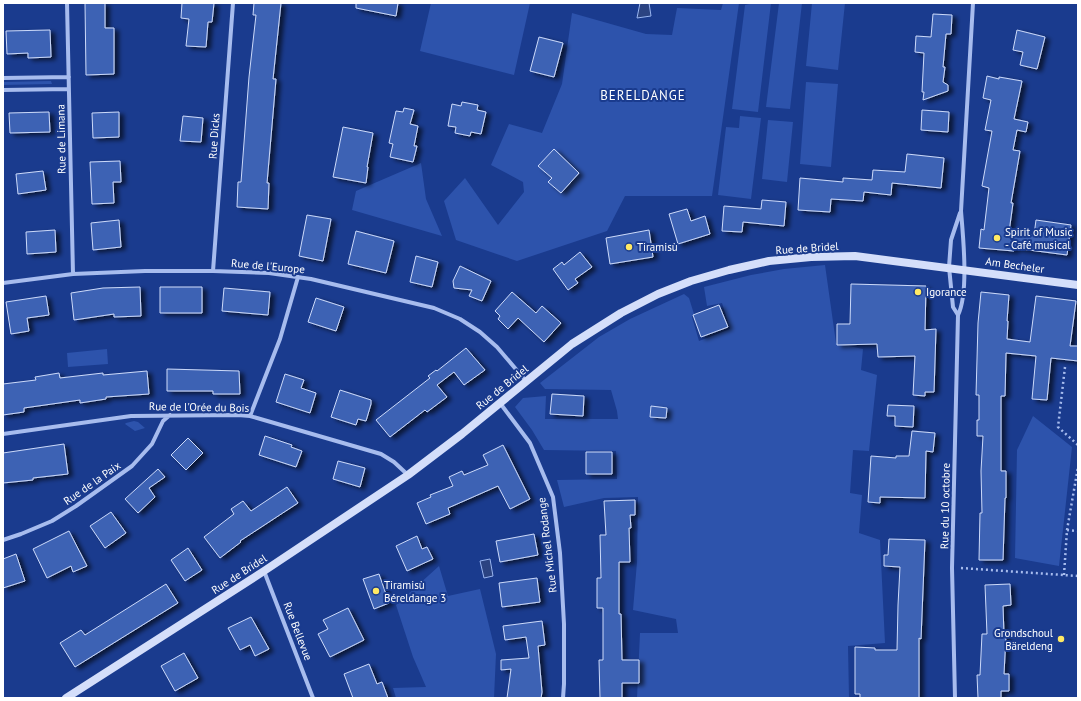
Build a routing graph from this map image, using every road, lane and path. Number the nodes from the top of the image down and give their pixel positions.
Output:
1 (67, 3) edge
2 (233, 3) edge
3 (972, 3) edge
4 (69, 77) junction
5 (3, 78) edge
6 (69, 89) junction
7 (3, 90) edge
8 (961, 211) junction
9 (949, 267) junction
10 (964, 269) junction
11 (213, 271) junction
12 (74, 274) junction
13 (298, 277) junction
14 (3, 283) edge
15 (1078, 285) edge
16 (958, 315) junction
17 (1065, 367) dead end
18 (526, 381) junction
19 (500, 403) junction
20 (170, 415) junction
21 (250, 416) junction
22 (3, 434) edge
23 (1078, 445) edge
24 (1078, 467) edge
25 (408, 475) junction
26 (1067, 530) junction
27 (1078, 531) edge
28 (3, 540) edge
29 (962, 568) dead end
30 (264, 571) junction
31 (1064, 575) junction
32 (1078, 576) edge
33 (66, 698) edge
34 (313, 698) edge
35 (563, 698) edge
36 (955, 698) edge

1 - 4 street, Rue de Limana
2 - 11 street, Rue Dicks
3 - 8 street
4 - 5 street
4 - 6 street, Rue de Limana
6 - 7 street
6 - 12 street, Rue de Limana
8 - 9 street
8 - 10 street
9 - 10 main road, Am Becheler
9 - 16 street, Rue du 10 octobre
9 - 18 main road, Rue de Bridel
10 - 15 main road, Am Becheler
10 - 16 street, Rue du 10 octobre
11 - 12 street, Rue de l'Europe
11 - 13 street, Rue de l'Europe
12 - 14 street, Rue de l'Europe
13 - 18 street, Rue de l'Europe
13 - 21 street
16 - 36 street, Rue du 10 octobre
17 - 23 path
18 - 19 main road, Rue de Bridel
19 - 25 main road, Rue de Bridel
19 - 35 street, Rue Michel Rodange
20 - 21 street, Rue de l'Orée du Bois
20 - 22 street, Rue de l'Orée du Bois
20 - 28 street, Rue de la Paix
21 - 25 street, Rue de l'Orée du Bois
24 - 26 path
25 - 30 main road, Rue de Bridel
26 - 27 path
26 - 31 path
29 - 31 path
30 - 33 main road, Rue de Bridel
30 - 34 street, Rue Bellevue
31 - 32 path

